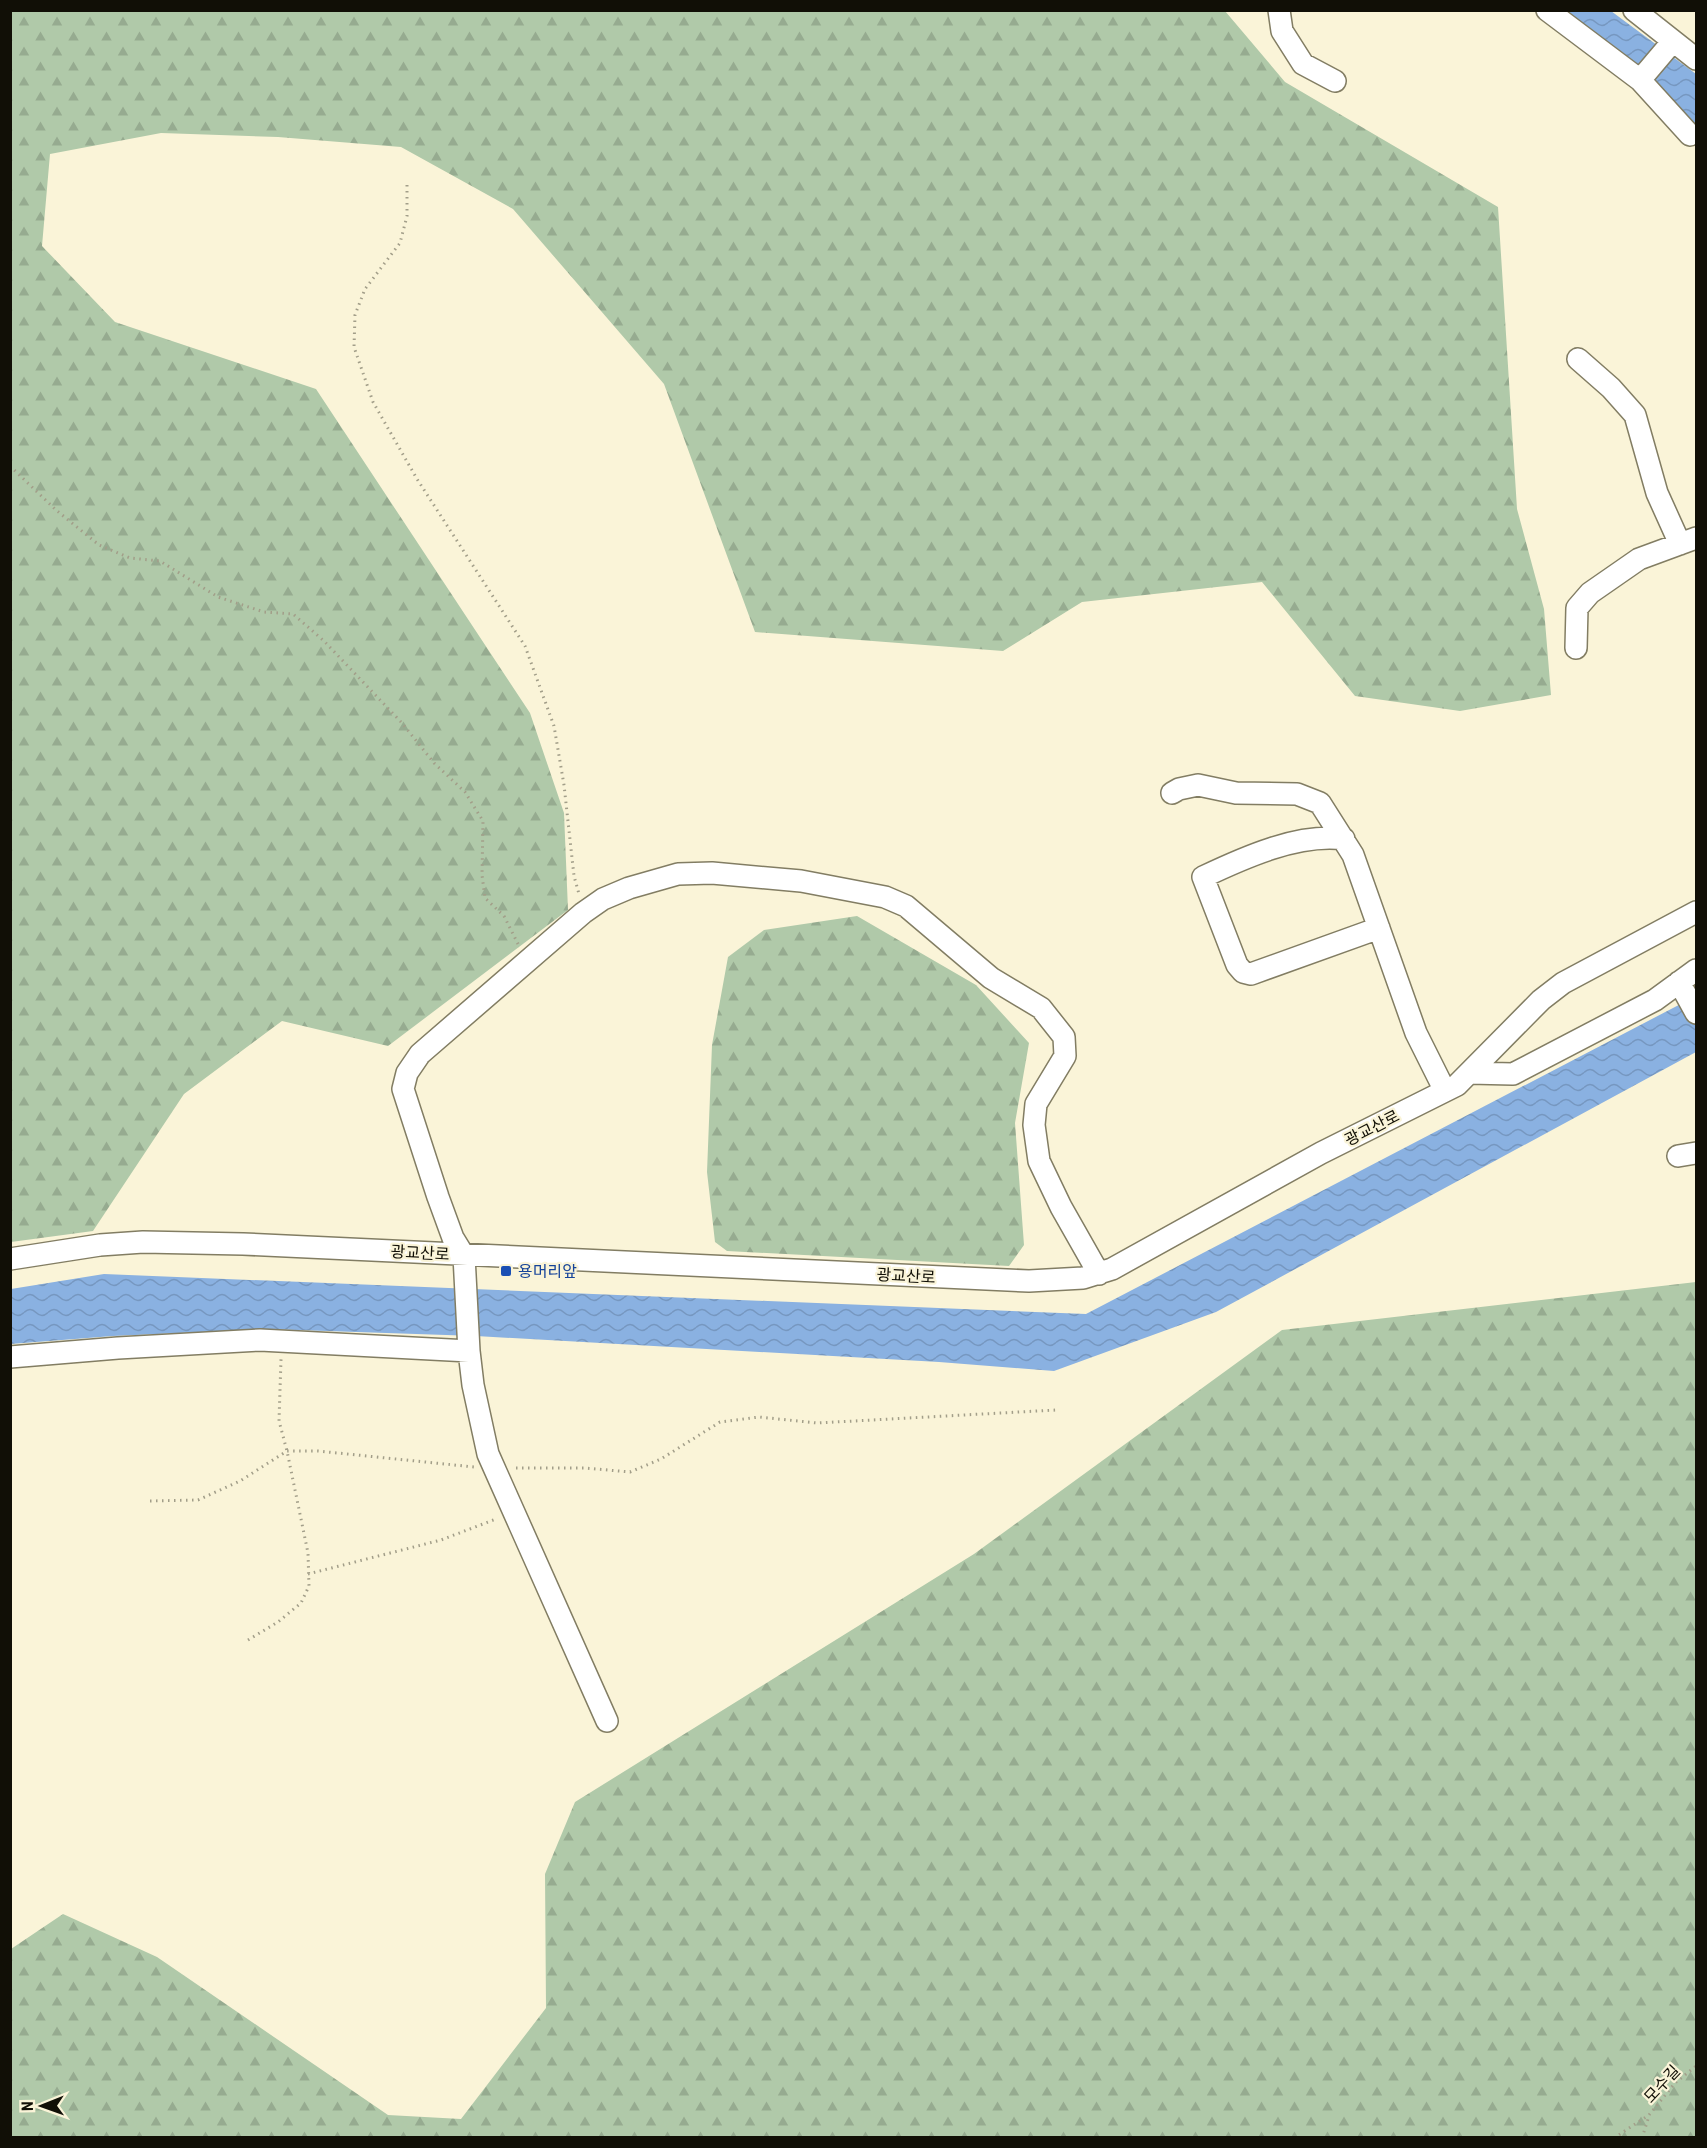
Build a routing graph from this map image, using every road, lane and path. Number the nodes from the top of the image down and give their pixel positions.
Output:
1 (1279, 10) edge
2 (1547, 10) edge
3 (1634, 10) edge
4 (1673, 41) junction
5 (1696, 59) edge
6 (1640, 80) junction
7 (1335, 81) dead end
8 (1690, 135) dead end
9 (406, 185) dead end
10 (1578, 359) dead end
11 (10, 466) edge
12 (1688, 541) edge
13 (1576, 648) dead end
14 (1172, 793) dead end
15 (1344, 839) junction
16 (1696, 912) edge
17 (583, 913) junction
18 (1379, 928) junction
19 (527, 962) junction
20 (1696, 970) edge
21 (1687, 997) edge
22 (1469, 1073) junction
23 (1445, 1091) junction
24 (10, 1259) edge
25 (465, 1265) junction
26 (1099, 1274) junction
27 (280, 1340) junction
28 (469, 1347) junction
29 (10, 1357) edge
30 (1056, 1410) dead end
31 (287, 1451) junction
32 (495, 1469) junction
33 (150, 1501) dead end
34 (515, 1512) junction
35 (308, 1574) junction
36 (248, 1640) dead end
37 (607, 1721) dead end
38 (1696, 2066) edge
39 (1649, 2115) junction
40 (1614, 2138) edge
41 (1642, 2138) edge

1 - 7 street
2 - 6 street
3 - 4 street
4 - 5 street
4 - 6 street
6 - 8 street
9 - 17 path
10 - 12 street
11 - 19 path
12 - 13 street
14 - 15 street
15 - 18 street
15 - 18 street
16 - 22 street, 광교산로
17 - 19 street
17 - 26 street
18 - 23 street
19 - 25 street
20 - 21 street
21 - 22 street
22 - 23 street, 광교산로
23 - 26 street, 광교산로
24 - 25 street, 광교산로
25 - 26 street, 광교산로
25 - 28 street
27 - 28 street
27 - 29 street
27 - 31 path
28 - 32 street
30 - 32 path
31 - 32 path
31 - 33 path
31 - 35 path
32 - 34 street
34 - 35 path
34 - 37 street
35 - 36 path
38 - 39 path, 모수길
39 - 40 path, 모수길
39 - 41 path

